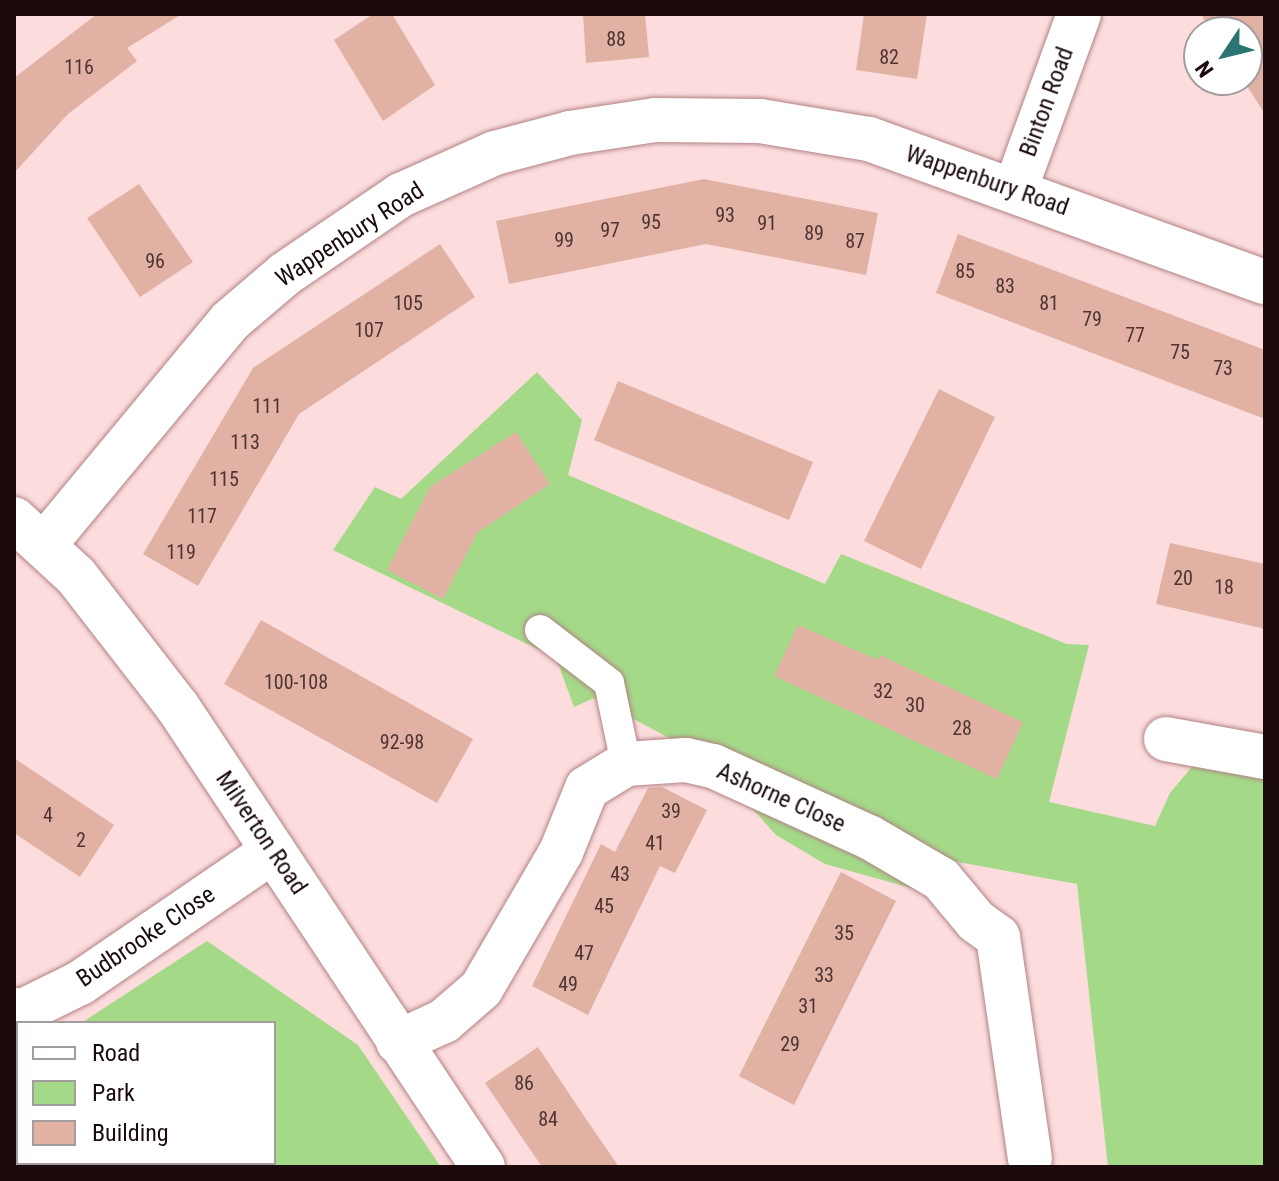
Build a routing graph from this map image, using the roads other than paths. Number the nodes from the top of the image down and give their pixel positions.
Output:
1 (1079, 14) edge
2 (1015, 190) junction
3 (1265, 282) edge
4 (29, 532) edge
5 (540, 630) dead end
6 (1166, 739) dead end
7 (1265, 757) edge
8 (626, 764) junction
9 (273, 851) junction
10 (14, 1010) edge
11 (398, 1042) junction
12 (1030, 1159) dead end
13 (483, 1167) edge

1 - 2 street, Binton Road
2 - 3 street, Wappenbury Road
2 - 4 street, Wappenbury Road
4 - 9 street, Milverton Road
5 - 8 lane
6 - 7 street
8 - 11 street, Ashorne Close
8 - 12 street, Ashorne Close
9 - 10 street, Budbrooke Close
9 - 11 street, Milverton Road
11 - 13 street, Milverton Road

